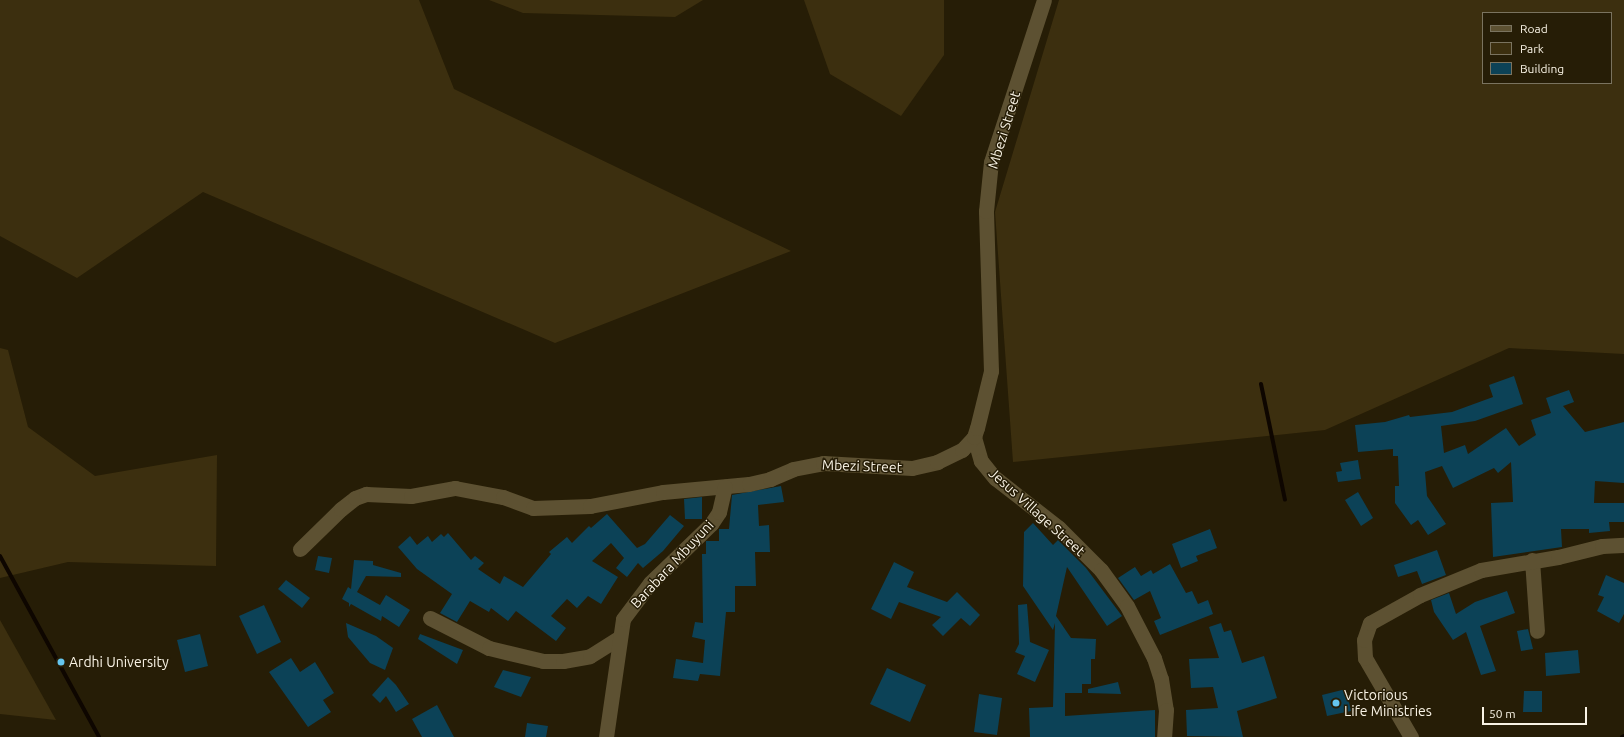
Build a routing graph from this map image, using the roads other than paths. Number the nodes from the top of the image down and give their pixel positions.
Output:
1 (1044, 0) edge
2 (974, 437) junction
3 (726, 487) junction
4 (1624, 545) edge
5 (300, 549) dead end
6 (1532, 560) junction
7 (430, 618) dead end
8 (1537, 631) dead end
9 (620, 638) junction
10 (606, 737) edge
11 (1164, 737) edge
12 (1411, 737) edge

1 - 2 street, Mbezi Street
2 - 3 street, Mbezi Street
2 - 11 street, Jesus Village Street
3 - 5 street, Mbezi Street
3 - 9 street, Barabara Mbuyuni
4 - 6 street
6 - 8 street
6 - 12 street
7 - 9 street
9 - 10 street, Barabara Mbuyuni

